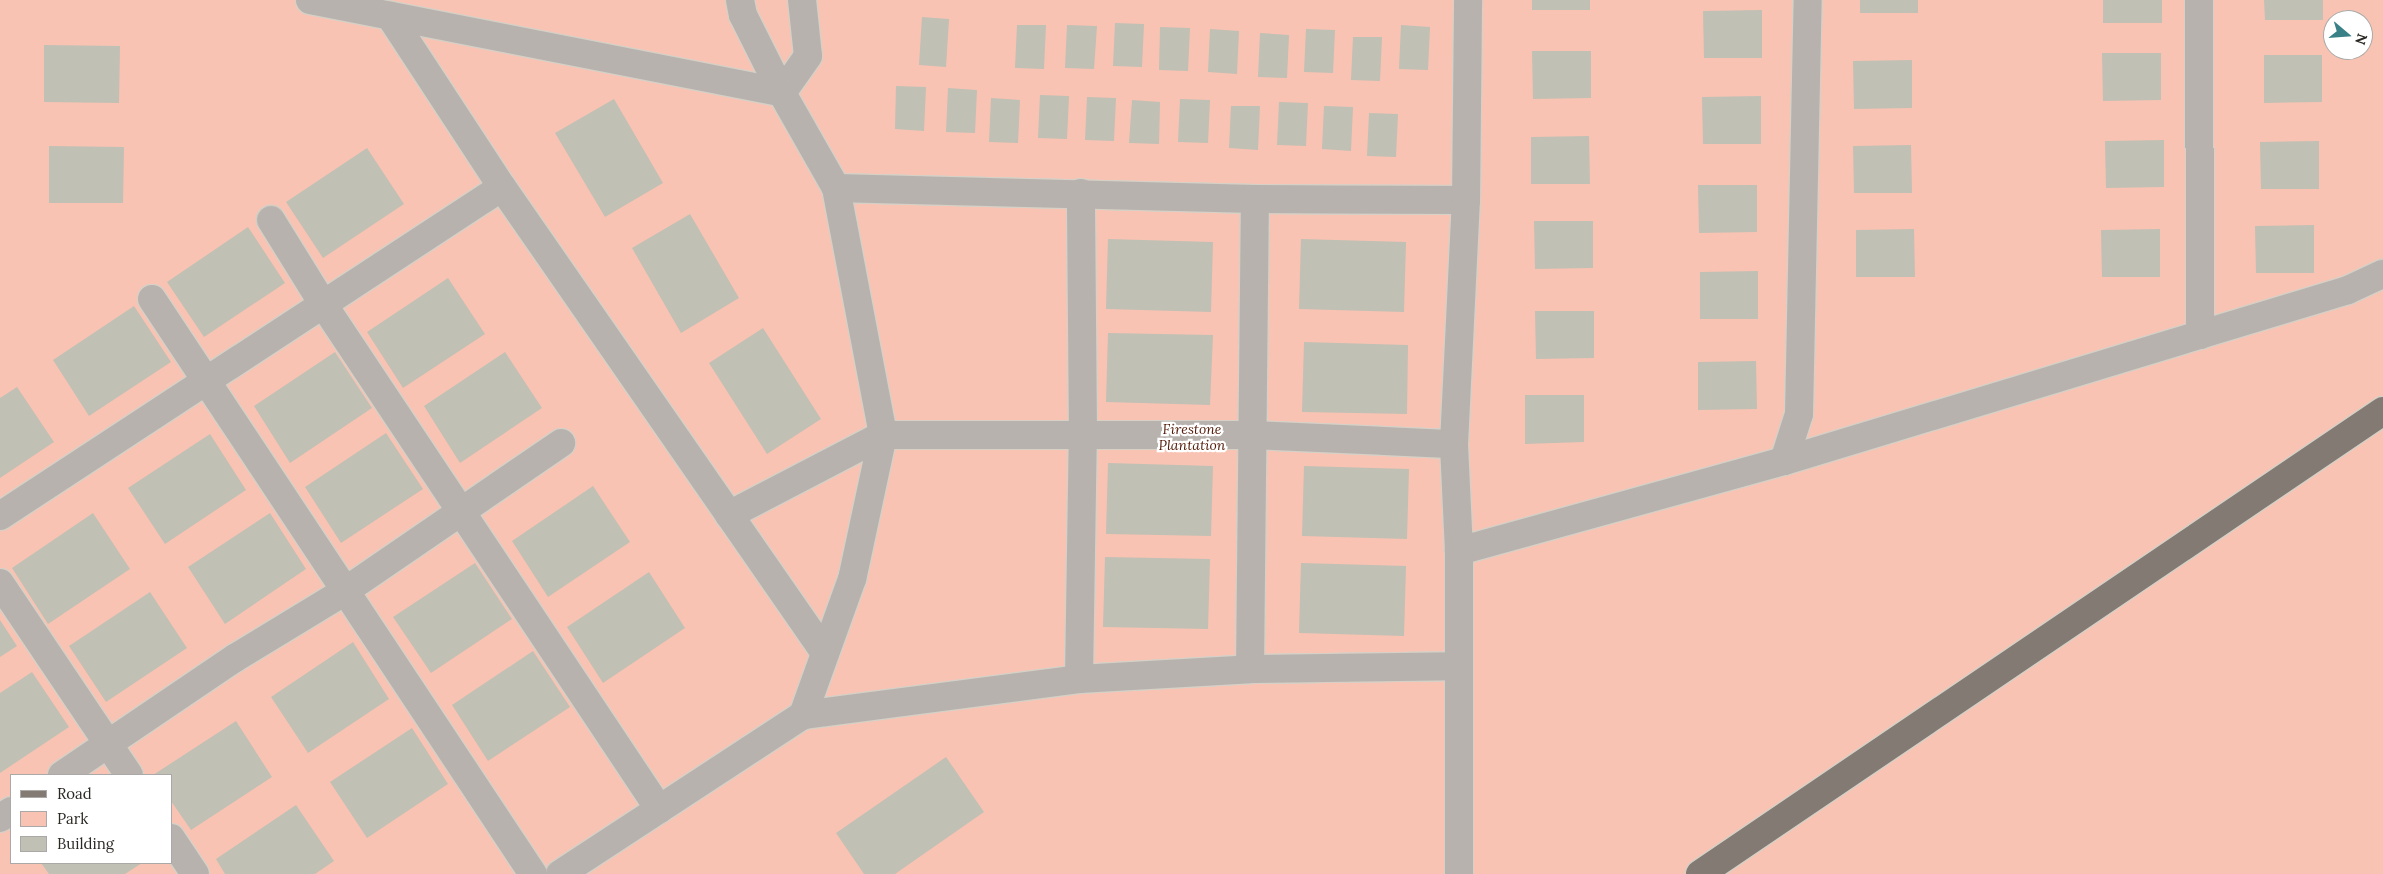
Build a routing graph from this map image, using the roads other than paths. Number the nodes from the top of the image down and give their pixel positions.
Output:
1 (310, 0) edge
2 (802, 0) edge
3 (1468, 0) edge
4 (1808, 0) edge
5 (2199, 0) edge
6 (740, 5) edge
7 (390, 16) junction
8 (782, 93) junction
9 (502, 187) junction
10 (836, 188) junction
11 (1081, 192) junction
12 (1256, 199) junction
13 (1466, 200) junction
14 (271, 220) dead end
15 (2383, 274) edge
16 (152, 299) dead end
17 (323, 304) junction
18 (2200, 335) junction
19 (206, 381) junction
20 (2383, 410) edge
21 (883, 435) junction
22 (1083, 435) junction
23 (1252, 435) junction
24 (561, 443) dead end
25 (1454, 444) junction
26 (1784, 461) junction
27 (461, 511) junction
28 (729, 515) junction
29 (0, 516) edge
30 (1459, 551) junction
31 (0, 583) edge
32 (345, 591) junction
33 (825, 653) junction
34 (1457, 666) junction
35 (1250, 669) junction
36 (1079, 679) junction
37 (803, 715) junction
38 (108, 743) junction
39 (63, 774) edge
40 (128, 774) edge
41 (659, 809) junction
42 (172, 840) edge
43 (195, 874) edge
44 (533, 874) edge
45 (560, 874) edge
46 (1459, 874) edge
47 (1700, 874) edge

1 - 7 street
2 - 8 street
3 - 13 street
4 - 26 street
5 - 18 street
6 - 8 street
7 - 8 street
7 - 9 street
8 - 10 street
9 - 17 street
9 - 28 street
10 - 11 street
10 - 21 street
11 - 12 street
11 - 22 street
12 - 13 street
12 - 23 street
13 - 25 street
14 - 17 street
15 - 18 street
16 - 19 street
17 - 19 street
17 - 27 street
18 - 26 street
19 - 29 street
19 - 32 street
20 - 47 main road
21 - 22 street
21 - 28 street
21 - 33 street
22 - 23 street
22 - 36 street
23 - 25 street
23 - 35 street
24 - 27 street
25 - 30 street
26 - 30 street
27 - 32 street
27 - 41 street
28 - 33 street
30 - 34 street
31 - 38 street
32 - 38 street
32 - 44 street
33 - 37 street
34 - 35 street
34 - 46 street
35 - 36 street
36 - 37 street
37 - 41 street
38 - 39 street
38 - 40 street
41 - 45 street
42 - 43 street

